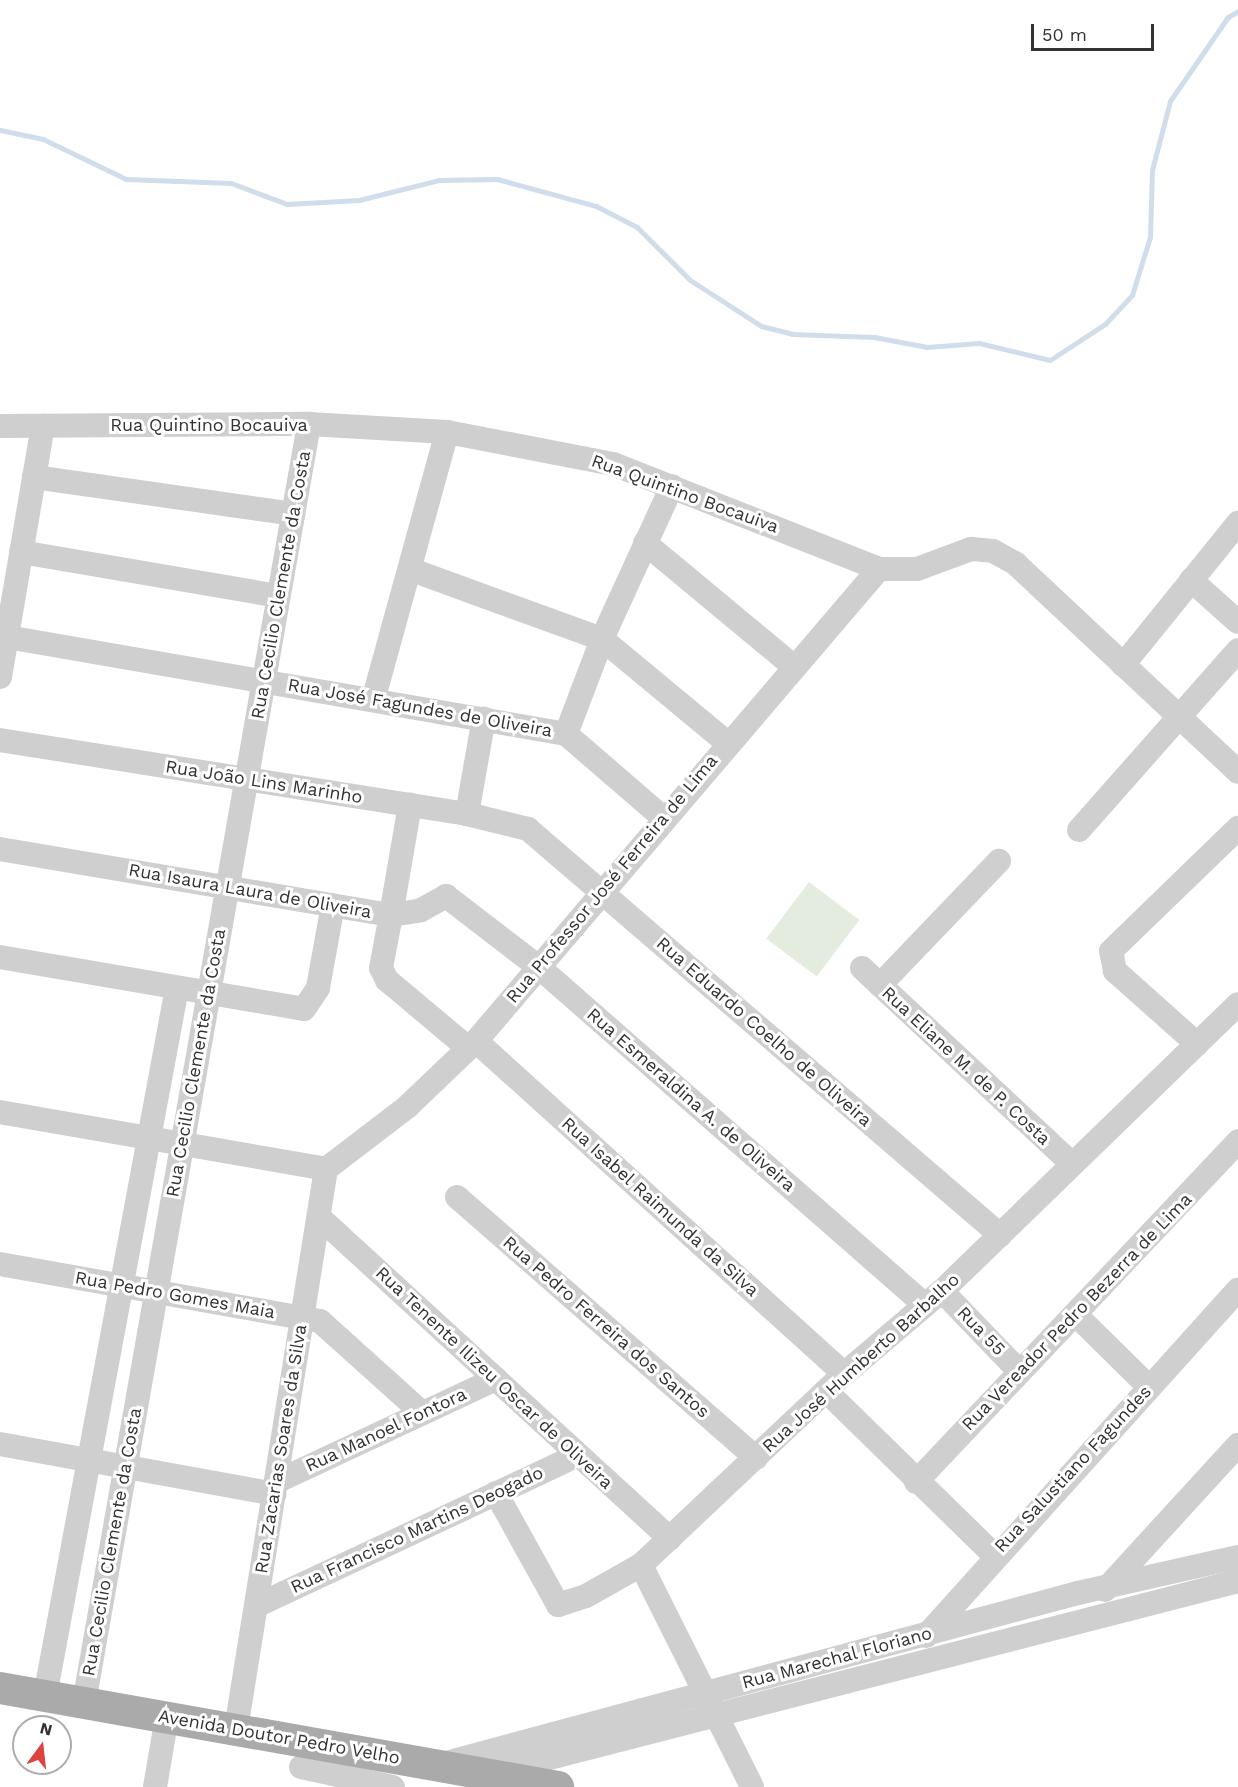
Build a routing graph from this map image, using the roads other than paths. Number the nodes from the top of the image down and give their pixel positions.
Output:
1 (309, 424) junction
2 (0, 426) edge
3 (43, 426) junction
4 (447, 432) junction
5 (34, 477) junction
6 (672, 486) junction
7 (293, 514) junction
8 (1238, 524) edge
9 (645, 543) junction
10 (21, 552) junction
11 (879, 569) junction
12 (412, 570) junction
13 (1191, 580) junction
14 (278, 596) junction
15 (1238, 622) edge
16 (7, 637) junction
17 (602, 639) junction
18 (1238, 650) edge
19 (1123, 665) junction
20 (794, 666) junction
21 (0, 676) edge
22 (264, 680) junction
23 (374, 697) junction
24 (1182, 717) junction
25 (484, 718) junction
26 (566, 734) junction
27 (0, 740) edge
28 (726, 742) junction
29 (1238, 772) edge
30 (246, 779) junction
31 (410, 805) junction
32 (467, 814) junction
33 (662, 817) junction
34 (1238, 828) edge
35 (528, 829) joint
36 (1079, 831) dead end
37 (0, 849) edge
38 (999, 861) dead end
39 (227, 887) junction
40 (602, 893) junction
41 (333, 905) junction
42 (391, 915) junction
43 (0, 957) edge
44 (861, 968) dead end
45 (541, 969) junction
46 (880, 985) junction
47 (177, 988) junction
48 (208, 994) junction
49 (1238, 1004) edge
50 (1197, 1044) junction
51 (472, 1045) junction
52 (0, 1112) edge
53 (149, 1138) junction
54 (1238, 1142) edge
55 (182, 1144) junction
56 (1072, 1164) junction
57 (326, 1169) junction
58 (457, 1197) dead end
59 (319, 1217) junction
60 (1000, 1235) junction
61 (0, 1264) edge
62 (121, 1287) junction
63 (1238, 1290) edge
64 (156, 1293) junction
65 (933, 1298) junction
66 (1076, 1315) junction
67 (302, 1316) junction
68 (1020, 1371) junction
69 (844, 1374) junction
70 (496, 1379) junction
71 (1149, 1387) junction
72 (826, 1391) junction
73 (422, 1413) junction
74 (0, 1444) edge
75 (1238, 1445) edge
76 (578, 1455) junction
77 (756, 1458) junction
78 (89, 1460) junction
79 (125, 1467) junction
80 (916, 1482) junction
81 (275, 1488) junction
82 (496, 1493) junction
83 (669, 1539) junction
84 (994, 1555) junction
85 (1238, 1557) edge
86 (641, 1565) junction
87 (1238, 1581) edge
88 (1108, 1599) junction
89 (256, 1606) junction
90 (929, 1645) junction
91 (0, 1688) edge
92 (45, 1696) junction
93 (84, 1703) junction
94 (711, 1703) junction
95 (167, 1717) junction
96 (236, 1730) junction
97 (302, 1765) edge
98 (437, 1765) junction
99 (485, 1774) junction
100 (155, 1787) edge
101 (393, 1787) edge
102 (558, 1787) edge
103 (752, 1787) edge

1 - 3 street, Rua Quintino Bocauiva
1 - 4 street, Rua Quintino Bocauiva
1 - 7 street, Rua Cecilio Clemente da Costa
2 - 3 street, Rua Quintino Bocauiva
3 - 5 street
4 - 6 street, Rua Quintino Bocauiva
4 - 12 street
5 - 7 street
5 - 10 street
6 - 9 street
6 - 11 street, Rua Quintino Bocauiva
7 - 14 street, Rua Cecilio Clemente da Costa
8 - 13 street
9 - 17 street
9 - 20 street
10 - 14 street
10 - 16 street
11 - 19 street, Rua Quintino Bocauiva
11 - 20 street, Rua Professor José Ferreira de Lima
12 - 17 street
12 - 23 street
13 - 15 street
13 - 19 street
14 - 22 street, Rua Cecilio Clemente da Costa
16 - 21 street
16 - 22 street, Rua José Fagundes de Oliveira
17 - 26 street
17 - 28 street
18 - 24 street
19 - 24 street, Rua Quintino Bocauiva
20 - 28 street, Rua Professor José Ferreira de Lima
22 - 23 street, Rua José Fagundes de Oliveira
22 - 30 street, Rua Cecilio Clemente da Costa
23 - 25 street, Rua José Fagundes de Oliveira
24 - 29 street, Rua Quintino Bocauiva
24 - 36 street
25 - 26 street, Rua José Fagundes de Oliveira
25 - 32 street
26 - 33 street, Rua José Fagundes de Oliveira
27 - 30 street, Rua João Lins Marinho
28 - 33 street, Rua Professor José Ferreira de Lima
30 - 31 street, Rua João Lins Marinho
30 - 39 street, Rua Cecilio Clemente da Costa
31 - 32 street, Rua João Lins Marinho
31 - 42 street, Rua Isaura Laura de Oliveira
32 - 35 street, Rua João Lins Marinho
33 - 40 street, Rua Professor José Ferreira de Lima
34 - 50 street
35 - 40 street, Rua Eduardo Coelho de Oliveira
37 - 39 street, Rua Isaura Laura de Oliveira
38 - 46 street
39 - 41 street, Rua Isaura Laura de Oliveira
39 - 48 street, Rua Cecilio Clemente da Costa
40 - 45 street, Rua Professor José Ferreira de Lima
40 - 60 street, Rua Eduardo Coelho de Oliveira
41 - 42 street, Rua Isaura Laura de Oliveira
41 - 48 street
42 - 45 street, Rua Esmeraldina A. de Oliveira
42 - 51 street, Rua Isabel Raimunda da Silva
43 - 47 street
44 - 46 street, Rua Eliane M. de P. Costa
45 - 51 street, Rua Professor José Ferreira de Lima
45 - 65 street, Rua Esmeraldina A. de Oliveira
46 - 56 street, Rua Eliane M. de P. Costa
47 - 48 street
47 - 53 street, Rua Cecilio Clemente da Costa
48 - 55 street, Rua Cecilio Clemente da Costa
49 - 50 street, Rua José Humberto Barbalho
50 - 56 street, Rua José Humberto Barbalho
51 - 57 street, Rua Professor José Ferreira de Lima
51 - 69 street, Rua Isabel Raimunda da Silva
52 - 53 street
53 - 55 street
53 - 62 street, Rua Cecilio Clemente da Costa
54 - 66 street, Rua Vereador Pedro Bezerra de Lima
55 - 57 street
55 - 64 street, Rua Cecilio Clemente da Costa
56 - 60 street, Rua José Humberto Barbalho
57 - 59 street, Rua Zacarias Soares da Silva
58 - 77 street, Rua Pedro Ferreira dos Santos
59 - 67 street, Rua Zacarias Soares da Silva
59 - 70 street, Rua Tenente Ilizeu Oscar de Oliveira
60 - 65 street, Rua José Humberto Barbalho
61 - 62 street, Rua Pedro Gomes Maia
62 - 64 street, Rua Pedro Gomes Maia
62 - 78 street, Rua Cecilio Clemente da Costa
63 - 71 street, Rua Salustiano Fagundes
64 - 67 street, Rua Pedro Gomes Maia
64 - 79 street, Rua Cecilio Clemente da Costa
65 - 68 street, Rua 55
65 - 69 street, Rua José Humberto Barbalho
66 - 68 street, Rua Vereador Pedro Bezerra de Lima
66 - 71 street
67 - 73 street, Rua Pedro Gomes Maia
67 - 81 street, Rua Zacarias Soares da Silva
68 - 80 street, Rua Vereador Pedro Bezerra de Lima
69 - 72 street, Rua José Humberto Barbalho
70 - 73 street, Rua Manoel Fontora
70 - 76 street, Rua Tenente Ilizeu Oscar de Oliveira
71 - 84 street, Rua Salustiano Fagundes
72 - 77 street, Rua José Humberto Barbalho
72 - 80 street
73 - 81 street, Rua Manoel Fontora
74 - 78 street
75 - 88 street
76 - 82 street, Rua Francisco Martins Deogado
76 - 83 street, Rua Tenente Ilizeu Oscar de Oliveira
77 - 83 street, Rua José Humberto Barbalho
78 - 79 street
78 - 92 street, Rua Cecilio Clemente da Costa
79 - 81 street
79 - 93 street, Rua Cecilio Clemente da Costa
80 - 84 street
81 - 89 street, Rua Zacarias Soares da Silva
82 - 86 street, Rua José Humberto Barbalho
82 - 89 street, Rua Francisco Martins Deogado
83 - 86 street, Rua José Humberto Barbalho
84 - 90 street, Rua Salustiano Fagundes
85 - 88 street, Rua Marechal Floriano
86 - 94 street
87 - 88 street, Rua Marechal Floriano
88 - 90 street, Rua Marechal Floriano
89 - 96 street, Rua Zacarias Soares da Silva
90 - 94 street, Rua Marechal Floriano
91 - 92 main road, Avenida Doutor Pedro Velho
92 - 93 main road, Avenida Doutor Pedro Velho
93 - 95 main road, Avenida Doutor Pedro Velho
94 - 98 street, Rua Marechal Floriano
94 - 99 street, Rua Marechal Floriano
94 - 103 street
95 - 96 main road, Avenida Doutor Pedro Velho
95 - 100 street
96 - 97 main road, Avenida Doutor Pedro Velho
97 - 98 main road, Avenida Doutor Pedro Velho
97 - 101 street
98 - 99 main road, Avenida Doutor Pedro Velho
99 - 102 main road, Avenida Doutor Pedro Velho

